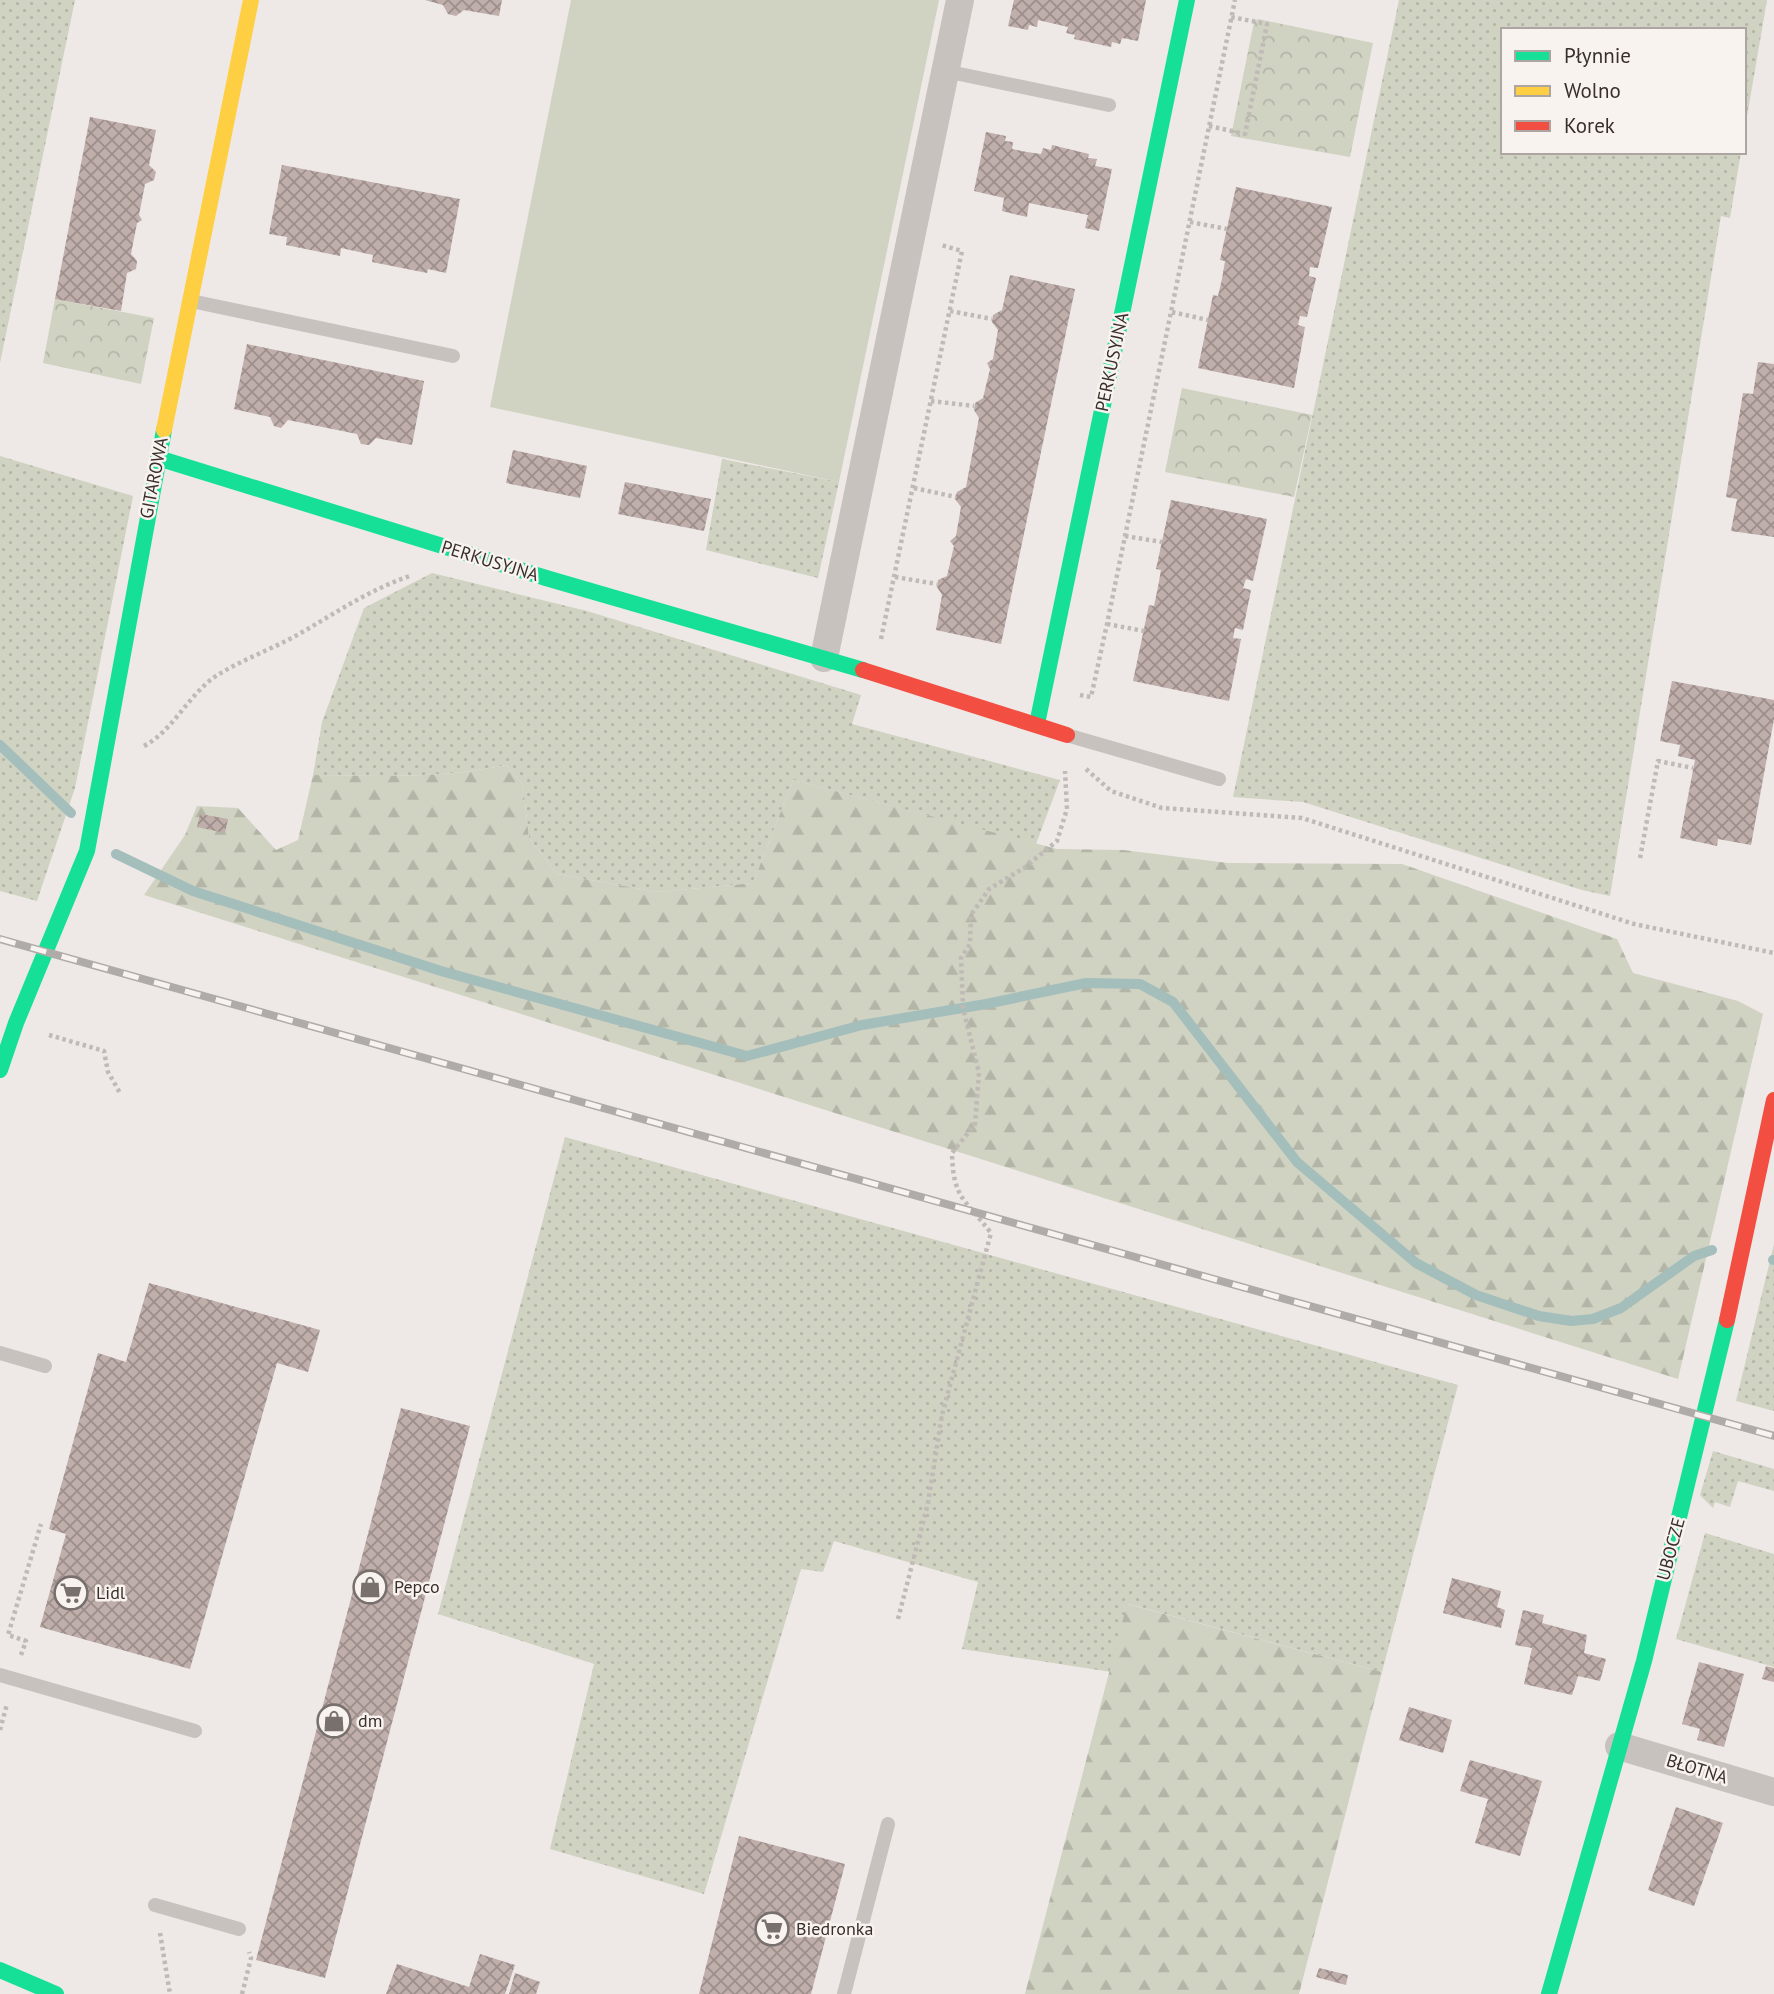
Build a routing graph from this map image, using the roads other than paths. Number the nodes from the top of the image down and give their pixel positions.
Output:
1 (251, 0) edge
2 (960, 0) edge
3 (1187, 0) edge
4 (945, 71) junction
5 (1109, 105) dead end
6 (190, 301) junction
7 (453, 356) dead end
8 (158, 458) junction
9 (824, 658) junction
10 (1037, 724) junction
11 (1067, 735) joint
12 (1219, 779) dead end
13 (0, 1070) edge
14 (1774, 1100) edge
15 (0, 1353) edge
16 (45, 1366) dead end
17 (0, 1675) edge
18 (195, 1731) dead end
19 (1619, 1746) junction
20 (1774, 1792) edge
21 (888, 1824) dead end
22 (155, 1905) road end
23 (239, 1929) road end
24 (0, 1970) edge
25 (56, 1994) edge
26 (844, 1994) edge
27 (1549, 1994) edge

1 - 6 street, GITAROWA
2 - 4 street
3 - 10 street, PERKUSYJNA
4 - 5 lane
4 - 9 street
6 - 7 lane
6 - 8 street, GITAROWA
8 - 9 street, PERKUSYJNA
8 - 13 street, GITAROWA
9 - 10 street, PERKUSYJNA
10 - 11 street, PERKUSYJNA
11 - 12 lane
14 - 19 street, UBOCZE
15 - 16 lane
17 - 18 lane
19 - 20 street, BŁOTNA
19 - 27 street, UBOCZE
21 - 26 lane
22 - 23 lane
24 - 25 street

